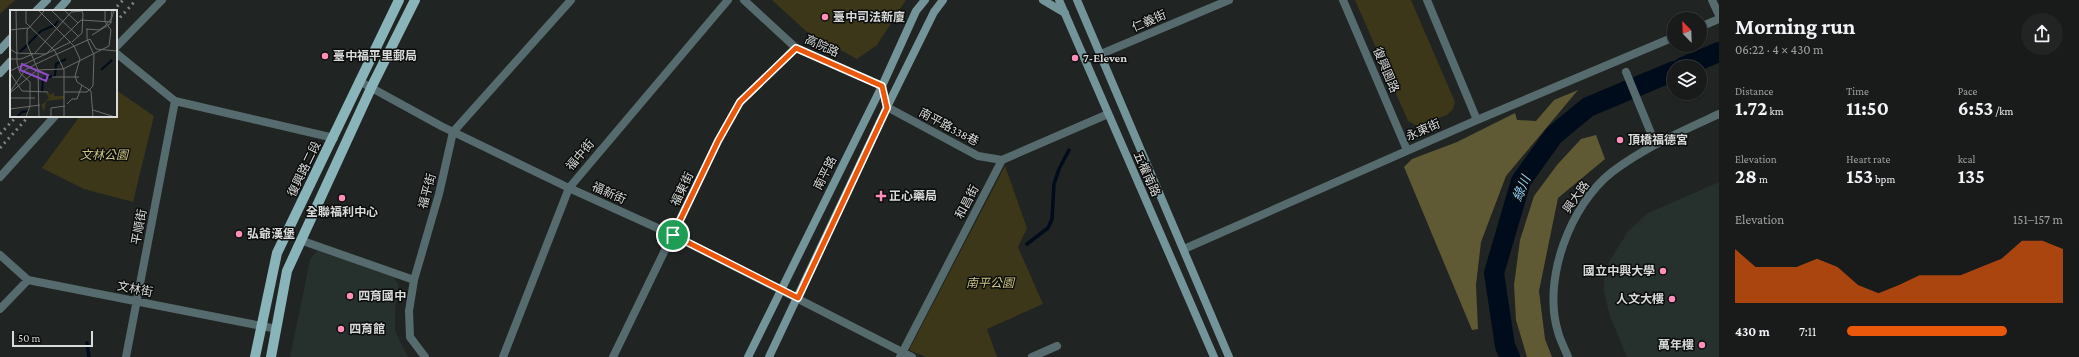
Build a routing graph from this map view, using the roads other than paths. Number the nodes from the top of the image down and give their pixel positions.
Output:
1 (47, 0) edge
2 (67, 0) edge
3 (162, 0) edge
4 (400, 0) edge
5 (414, 0) edge
6 (571, 0) edge
7 (728, 0) edge
8 (744, 0) edge
9 (925, 0) edge
10 (943, 0) edge
11 (1043, 0) edge
12 (1059, 0) edge
13 (1077, 0) edge
14 (1229, 0) edge
15 (1343, 0) edge
16 (1427, 0) edge
17 (1712, 0) edge
18 (37, 10) edge
19 (58, 10) edge
20 (1065, 13) junction
21 (1719, 15) edge
22 (1719, 19) edge
23 (1707, 24) edge
24 (10, 39) edge
25 (1667, 40) edge
26 (117, 46) edge
27 (796, 48) junction
28 (0, 50) edge
29 (117, 54) edge
30 (1101, 54) junction
31 (10, 62) edge
32 (1626, 72) dead end
33 (0, 74) edge
34 (359, 81) junction
35 (372, 86) junction
36 (882, 86) junction
37 (175, 101) junction
38 (887, 108) junction
39 (1108, 114) junction
40 (1719, 114) edge
41 (54, 117) edge
42 (1477, 120) junction
43 (453, 132) junction
44 (334, 138) junction
45 (1655, 143) junction
46 (1407, 150) junction
47 (1002, 160) junction
48 (0, 177) edge
49 (569, 188) junction
50 (673, 235) junction
51 (300, 240) junction
52 (1184, 249) junction
53 (0, 255) edge
54 (28, 280) junction
55 (414, 280) junction
56 (780, 290) junction
57 (798, 298) junction
58 (137, 301) junction
59 (0, 309) edge
60 (261, 327) junction
61 (277, 329) junction
62 (1057, 346) dead end
63 (901, 355) edge
64 (126, 357) edge
65 (255, 357) edge
66 (271, 357) edge
67 (425, 357) edge
68 (503, 357) edge
69 (613, 357) edge
70 (748, 357) edge
71 (769, 357) edge
72 (912, 357) edge
73 (1032, 357) edge
74 (1214, 357) edge
75 (1229, 357) edge
76 (1568, 357) edge

1 - 18 street
2 - 19 street
3 - 26 street
4 - 34 main road, 復興路二段
5 - 35 main road
6 - 43 street
7 - 49 street, 福中街
8 - 27 street, 高院路
9 - 36 street, 南平路
10 - 38 street
11 - 20 street
12 - 20 street, 五權南路
13 - 30 street, 五權南路
14 - 30 street, 仁義街
15 - 46 street, 復興園路
16 - 42 street
17 - 21 street
20 - 39 street, 五權南路
22 - 23 street
24 - 28 street
25 - 42 street, 永東街
27 - 36 street, 高院路
27 - 50 street, 福東街
29 - 37 street
30 - 52 street, 五權南路
31 - 33 street
32 - 45 street
34 - 35 street
34 - 44 main road, 復興路二段
35 - 43 street
35 - 51 main road
36 - 38 street
36 - 56 street, 南平路
37 - 44 street
37 - 58 street, 平順街
38 - 47 street, 南平路338巷
38 - 57 street
39 - 47 street
39 - 74 street, 五權南路
40 - 45 street, 興大路
41 - 48 street
42 - 46 street, 永東街
43 - 49 street, 福新街
43 - 55 street, 福平街
44 - 60 main road, 復興路二段
45 - 76 street, 興大路
46 - 52 street, 永東街
47 - 63 street, 和昌街
49 - 50 street, 福新街
49 - 68 street, 福中街
50 - 56 street, 福新街
50 - 69 street, 福東街
51 - 55 street
51 - 61 main road
52 - 75 street, 五權南路
53 - 54 street
54 - 58 street, 文林街
54 - 59 street
55 - 67 street, 福平街
56 - 57 street, 福新街
56 - 70 street, 南平路
57 - 63 street, 福新街
57 - 71 street
58 - 60 street, 文林街
58 - 64 street, 平順街
60 - 61 street, 文林街
60 - 65 main road, 復興路二段
61 - 66 main road
62 - 73 street
63 - 72 street, 福新街

